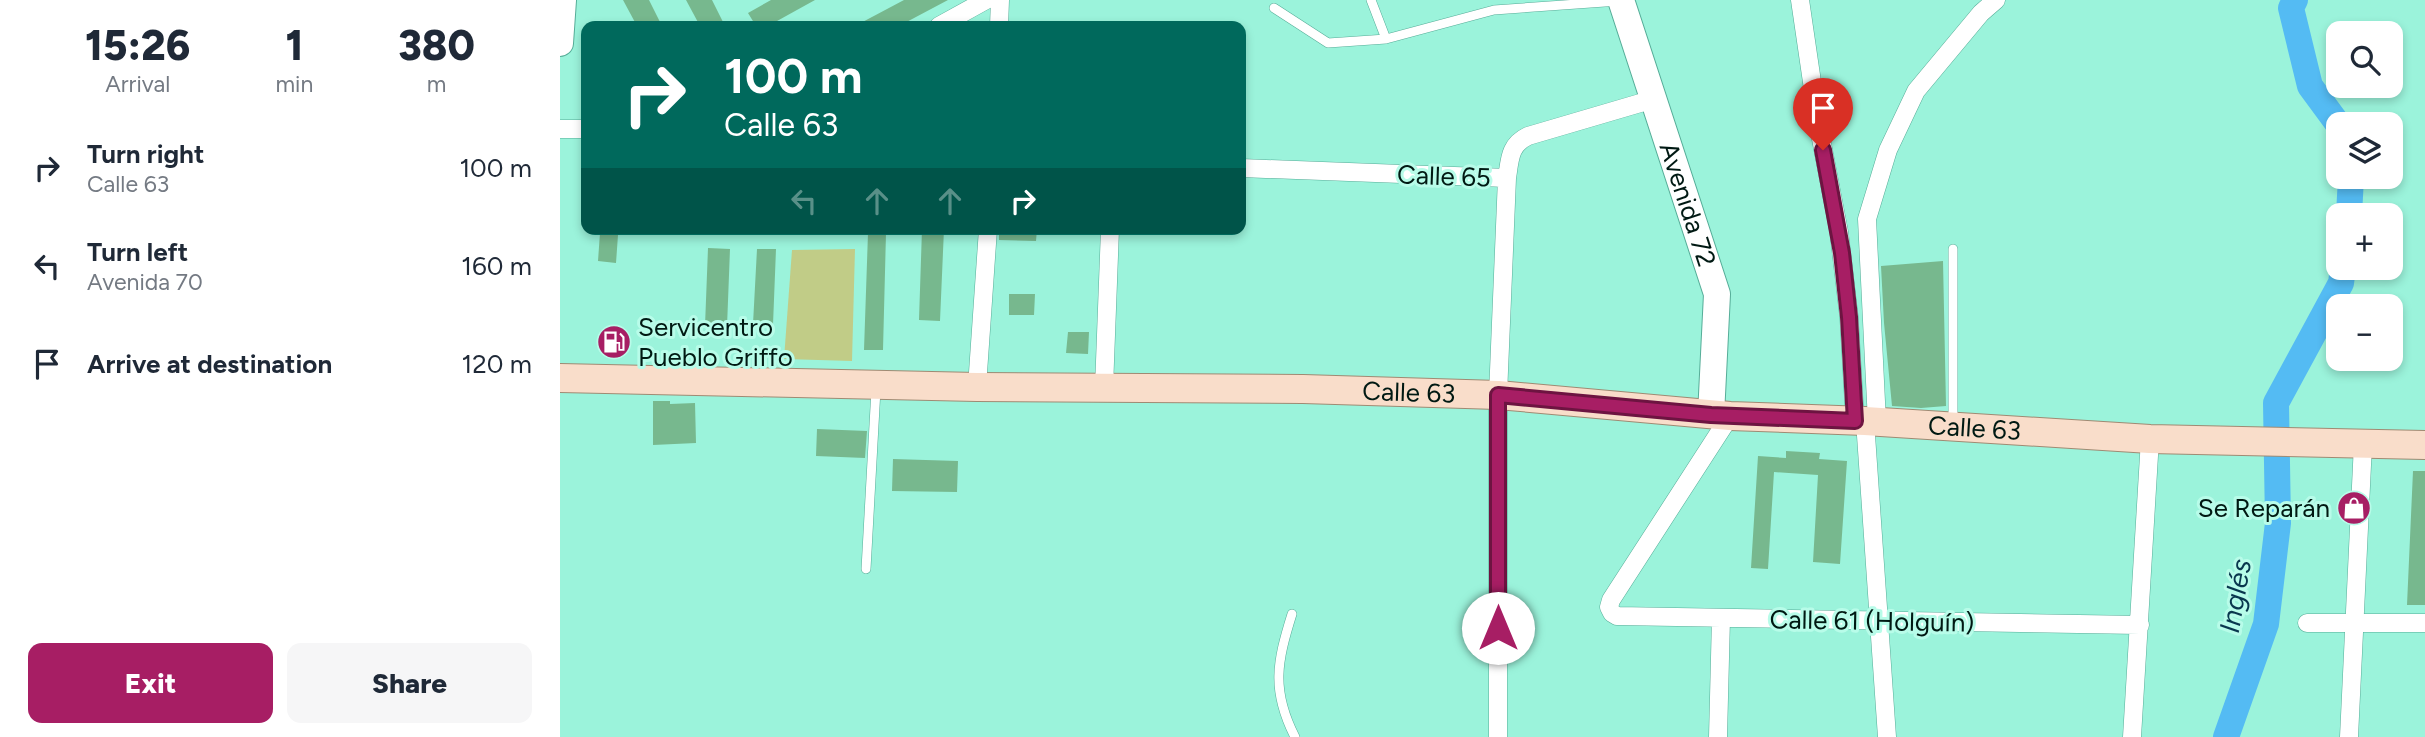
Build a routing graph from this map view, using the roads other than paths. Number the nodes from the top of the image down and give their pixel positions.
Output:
1 (563, 0) edge
2 (986, 0) edge
3 (1000, 0) edge
4 (1371, 0) edge
5 (1622, 0) edge
6 (1800, 0) edge
7 (1996, 0) edge
8 (1274, 8) dead end
9 (948, 21) edge
10 (999, 21) edge
11 (1386, 39) junction
12 (560, 44) edge
13 (1654, 99) junction
14 (560, 129) edge
15 (581, 130) edge
16 (1246, 169) edge
17 (1507, 178) junction
18 (988, 235) edge
19 (1110, 235) edge
20 (1953, 248) dead end
21 (560, 378) edge
22 (876, 384) junction
23 (977, 387) junction
24 (1104, 388) junction
25 (1498, 395) junction
26 (1720, 415) junction
27 (1866, 422) junction
28 (1953, 427) junction
29 (2150, 439) junction
30 (2363, 444) junction
31 (2425, 445) edge
32 (866, 569) dead end
33 (1292, 614) dead end
34 (1721, 618) junction
35 (1879, 621) junction
36 (2356, 622) junction
37 (2307, 623) dead end
38 (2425, 623) edge
39 (2140, 625) junction
40 (1295, 737) edge
41 (1498, 737) edge
42 (1718, 737) edge
43 (1887, 737) edge
44 (2132, 737) edge
45 (2349, 737) edge

1 - 12 street
2 - 9 street
3 - 10 street
4 - 11 lane
5 - 11 lane
5 - 13 street, Avenida 72
6 - 27 street
7 - 27 street
8 - 11 lane
13 - 17 street, Calle 65
13 - 26 street, Avenida 72
14 - 15 street
16 - 17 street, Calle 65
17 - 25 street
18 - 23 street
19 - 24 street
20 - 28 lane
21 - 22 main road, Calle 63
22 - 23 main road, Calle 63
22 - 32 lane
23 - 24 main road, Calle 63
24 - 25 main road, Calle 63
25 - 26 main road, Calle 63
25 - 41 street
26 - 27 main road, Calle 63
26 - 34 street, Calle 61 (Holguín)
27 - 28 main road, Calle 63
27 - 35 street
28 - 29 main road, Calle 63
29 - 30 main road, Calle 63
29 - 39 street
30 - 31 main road, Calle 63
30 - 36 street
33 - 40 lane
34 - 35 street, Calle 61 (Holguín)
34 - 42 street
35 - 39 street, Calle 61 (Holguín)
35 - 43 street
36 - 37 street
36 - 38 street
36 - 45 street
39 - 44 street

